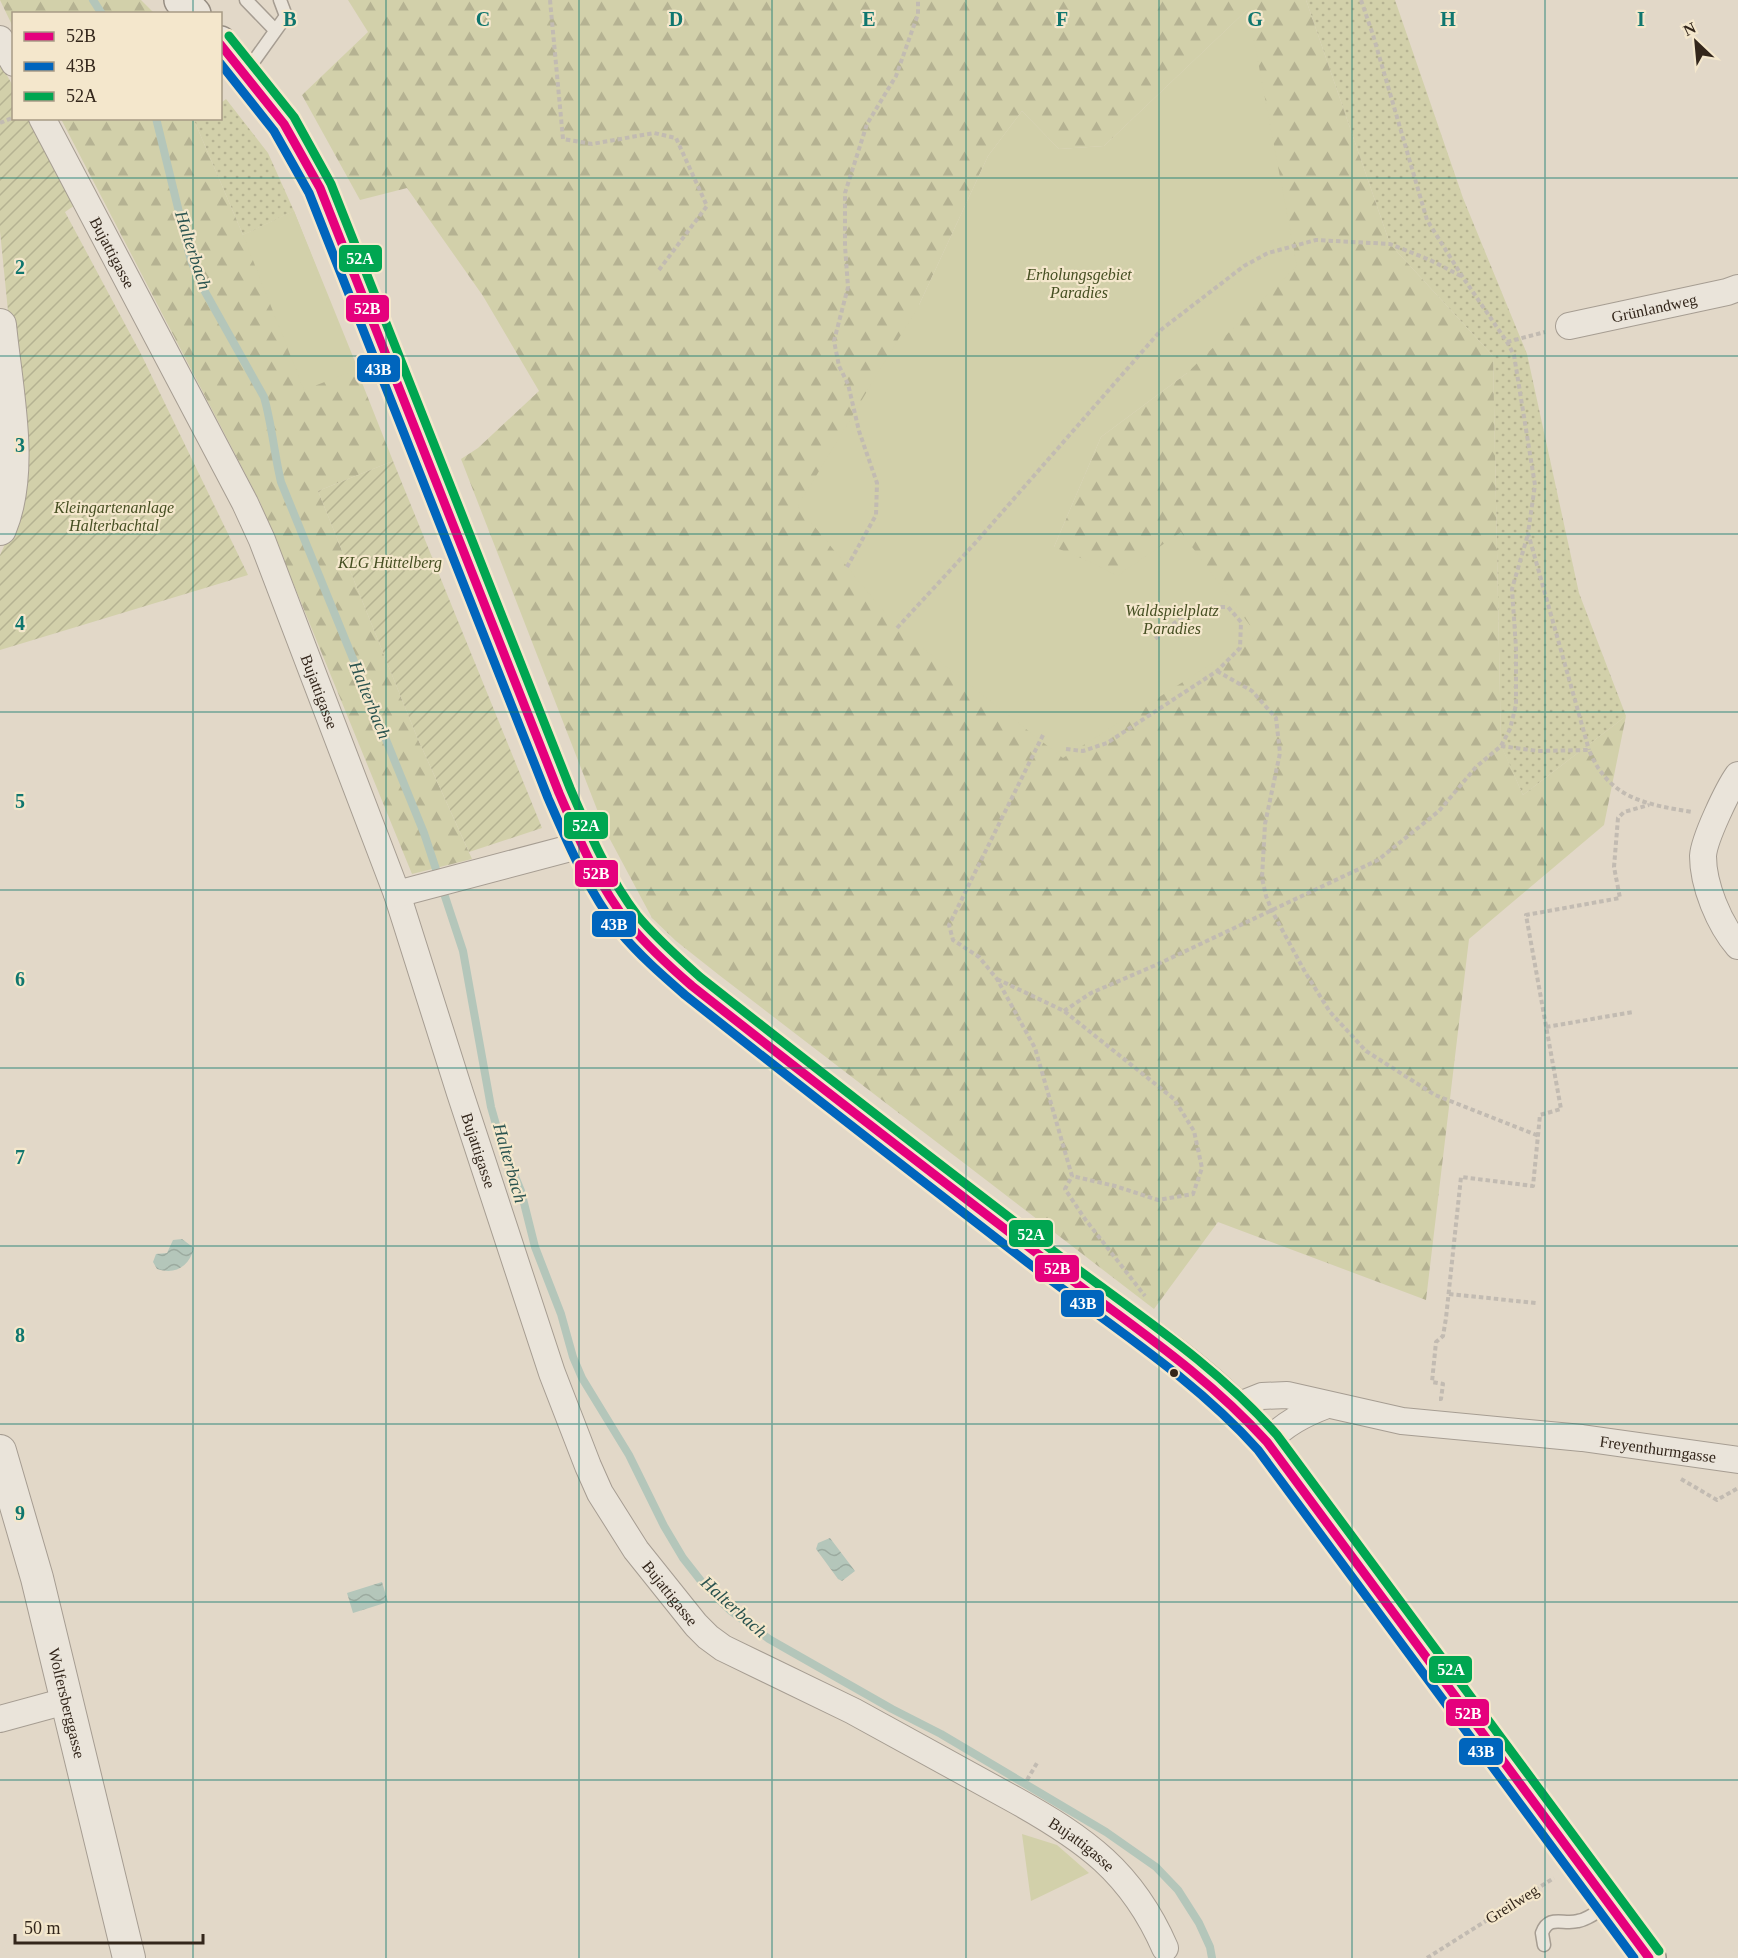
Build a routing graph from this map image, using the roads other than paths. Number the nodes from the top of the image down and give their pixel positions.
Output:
1 (181, 0) edge
2 (246, 0) edge
3 (280, 0) edge
4 (192, 12) edge
5 (275, 30) junction
6 (0, 39) edge
7 (222, 45) edge
8 (12, 60) edge
9 (245, 73) junction
10 (43, 120) edge
11 (1738, 288) edge
12 (0, 325) edge
13 (1569, 326) road end
14 (0, 529) edge
15 (1738, 775) edge
16 (582, 845) junction
17 (397, 894) junction
18 (1738, 946) edge
19 (1328, 1405) junction
20 (1238, 1409) junction
21 (1267, 1442) junction
22 (0, 1451) edge
23 (1738, 1460) edge
24 (66, 1701) junction
25 (0, 1719) edge
26 (1609, 1904) junction
27 (1544, 1945) dead end
28 (1171, 1952) edge
29 (129, 1958) edge
30 (1649, 1958) edge

1 - 4 main road
2 - 5 lane
3 - 5 lane
5 - 9 lane
6 - 8 street
7 - 9 main road
9 - 16 main road
10 - 17 street, Bujattigasse
11 - 13 street, Grünlandweg
12 - 14 street
15 - 18 street
16 - 17 street
16 - 20 main road
17 - 28 street, Bujattigasse
19 - 20 street, Freyenthurmgasse
19 - 21 street
19 - 23 street, Freyenthurmgasse
20 - 21 main road
21 - 26 main road
22 - 24 street, Wolfersberggasse
24 - 25 street
24 - 29 street, Wolfersberggasse
26 - 27 lane
26 - 30 main road

